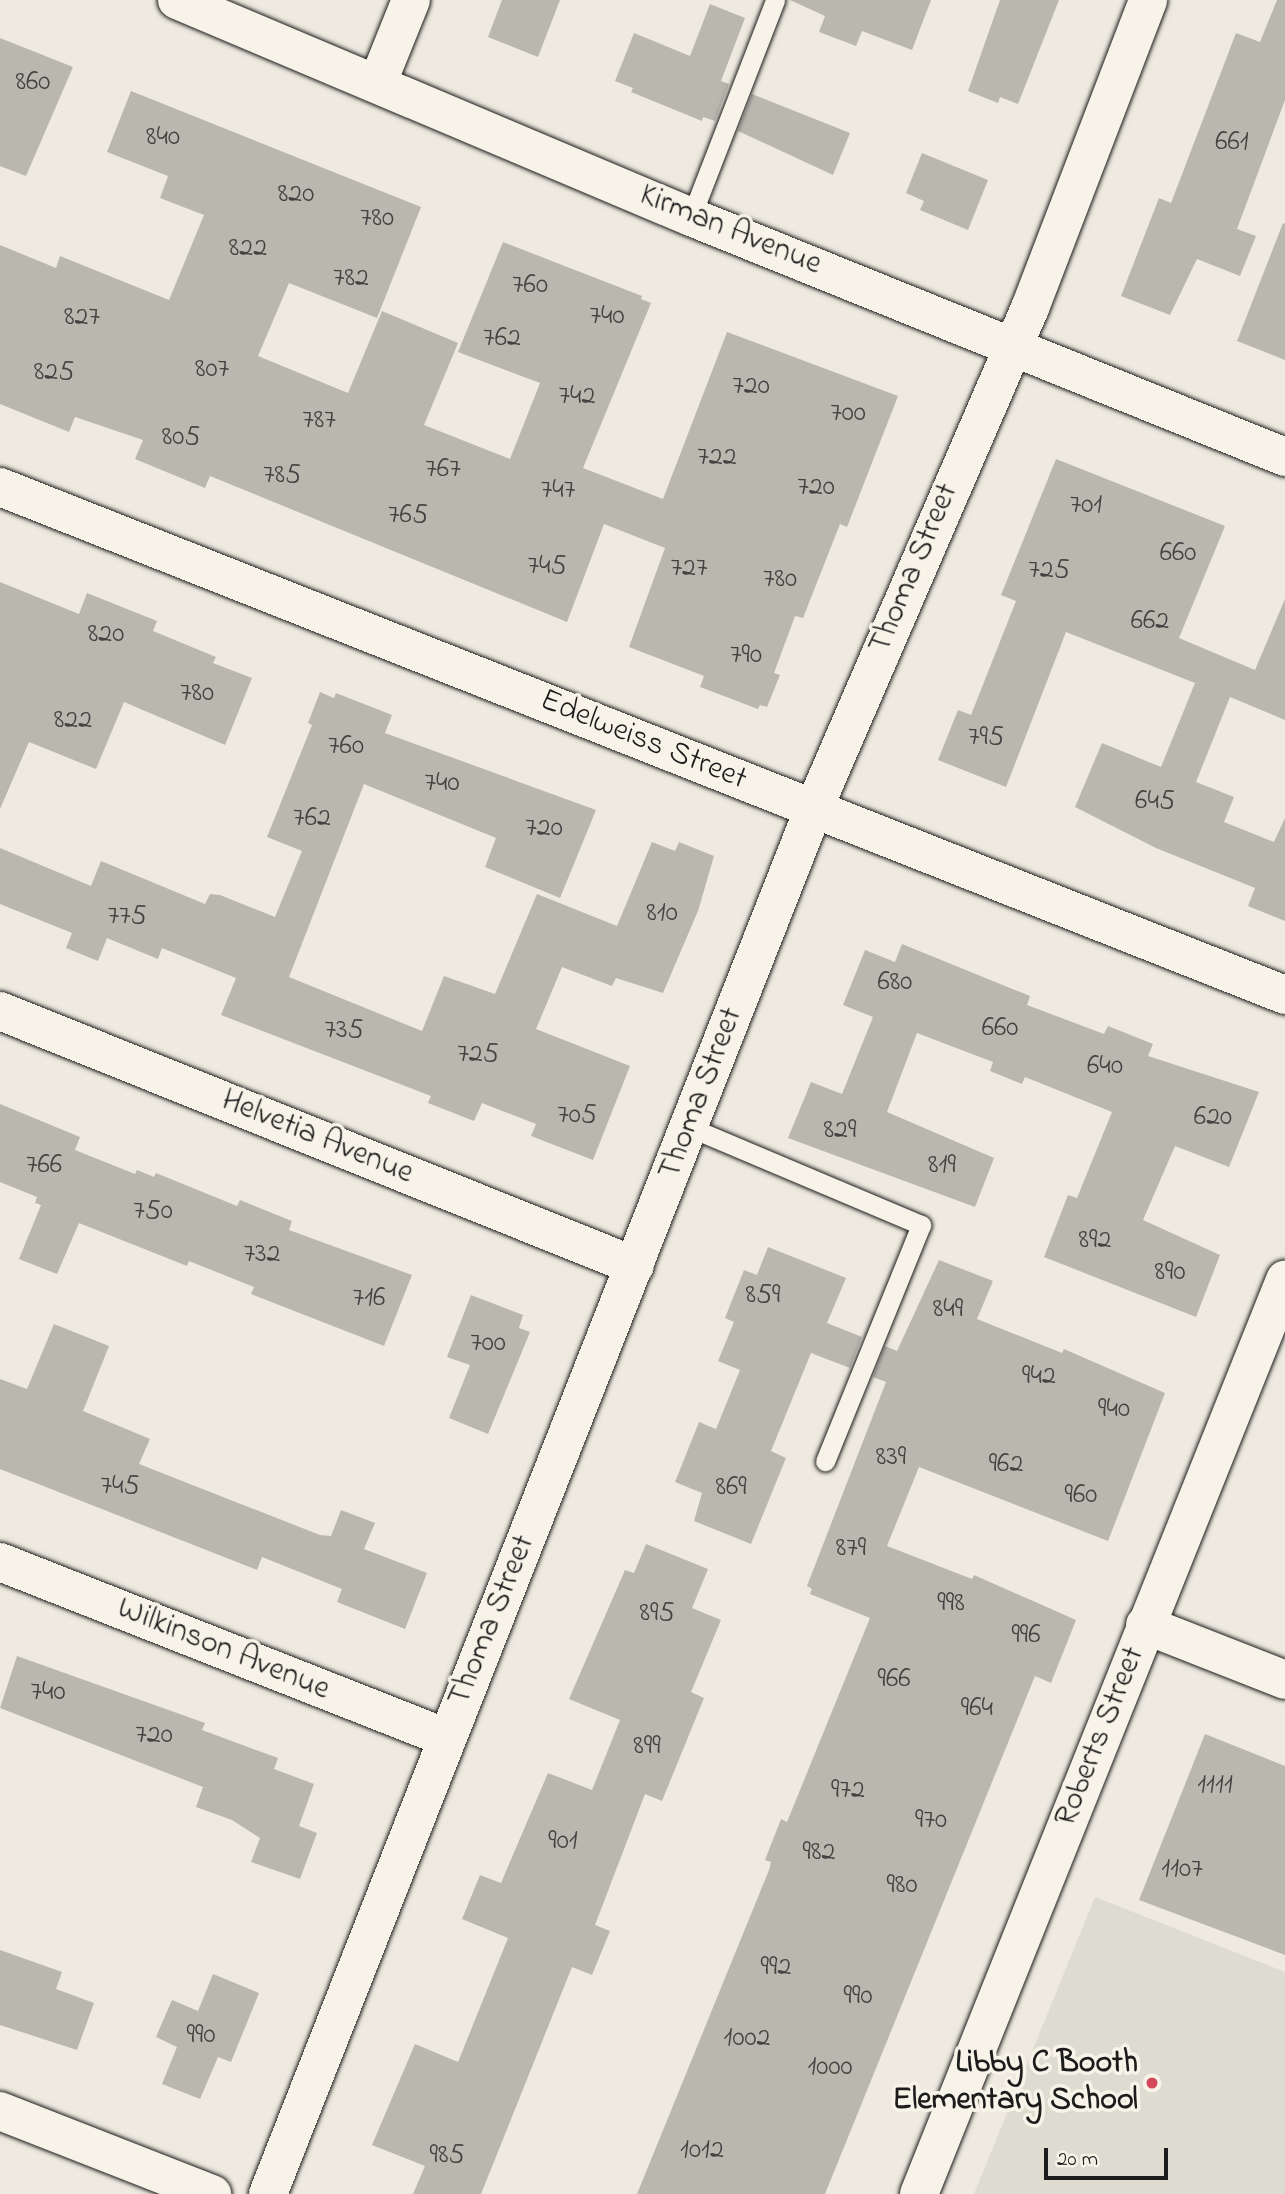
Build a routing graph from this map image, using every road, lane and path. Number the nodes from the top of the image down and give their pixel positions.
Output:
1 (177, 0) edge
2 (411, 0) edge
3 (775, 0) edge
4 (1148, 0) edge
5 (378, 82) junction
6 (691, 217) junction
7 (1014, 346) junction
8 (1285, 457) edge
9 (0, 487) edge
10 (814, 808) junction
11 (1285, 995) edge
12 (0, 1011) edge
13 (689, 1127) junction
14 (635, 1266) junction
15 (1285, 1280) edge
16 (825, 1461) dead end
17 (0, 1562) edge
18 (1145, 1625) junction
19 (1285, 1680) edge
20 (446, 1738) junction
21 (0, 2111) edge
22 (212, 2194) edge
23 (268, 2194) edge
24 (919, 2194) edge

1 - 5 street, Kirman Avenue
2 - 5 street
3 - 6 lane
4 - 7 street, Thoma Street
5 - 6 street, Kirman Avenue
6 - 7 street, Kirman Avenue
7 - 8 street, Kirman Avenue
7 - 10 street, Thoma Street
9 - 10 street, Edelweiss Street
10 - 11 street, Edelweiss Street
10 - 13 street, Thoma Street
12 - 14 street, Helvetia Avenue
13 - 14 street, Thoma Street
13 - 16 lane
14 - 20 street, Thoma Street
15 - 18 street, Roberts Street
17 - 20 street, Wilkinson Avenue
18 - 19 street
18 - 24 street, Roberts Street
20 - 23 street, Thoma Street
21 - 22 street

